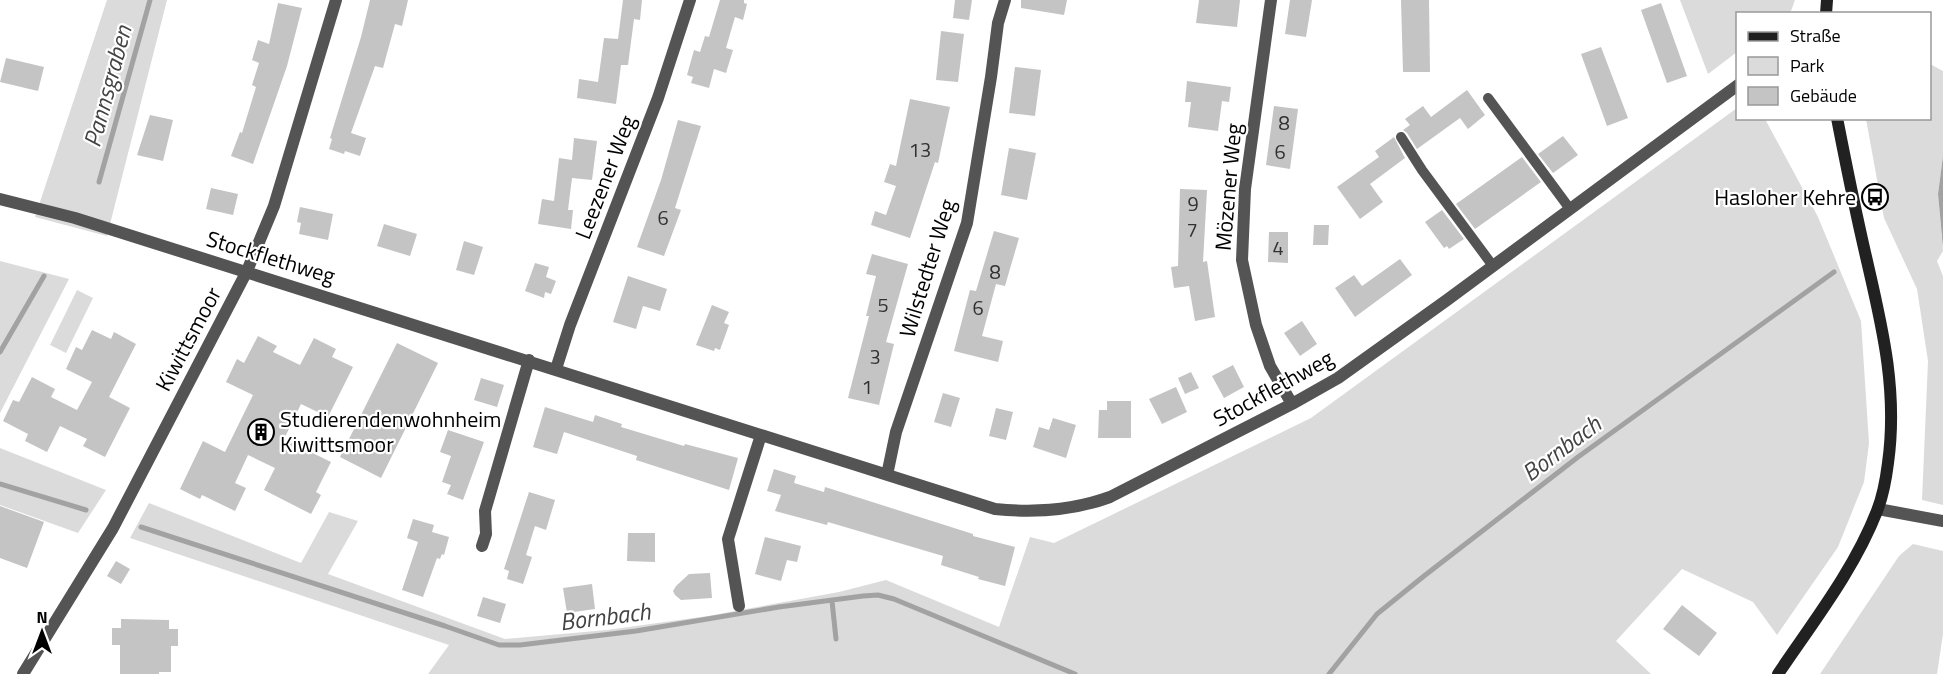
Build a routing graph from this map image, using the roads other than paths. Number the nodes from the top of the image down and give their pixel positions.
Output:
1 (336, 0) edge
2 (690, 0) edge
3 (1005, 0) edge
4 (1271, 0) edge
5 (1736, 86) edge
6 (1488, 98) dead end
7 (1838, 120) edge
8 (1401, 137) dead end
9 (0, 199) edge
10 (1570, 209) junction
11 (1493, 266) junction
12 (247, 272) junction
13 (528, 360) junction
14 (556, 369) junction
15 (1292, 404) junction
16 (761, 435) junction
17 (887, 475) junction
18 (1878, 509) junction
19 (1943, 521) edge
20 (482, 546) dead end
21 (738, 606) dead end
22 (23, 674) edge
23 (1778, 674) edge

1 - 12 street, Kiwittsmoor
2 - 14 street, Leezener Weg
3 - 17 street, Wilstedter Weg
4 - 15 street, Mözener Weg
5 - 10 street, Stockflethweg
6 - 10 lane
7 - 18 street
8 - 11 lane
9 - 12 street, Stockflethweg
10 - 11 street, Stockflethweg
11 - 15 street, Stockflethweg
12 - 13 street, Stockflethweg
12 - 22 street, Kiwittsmoor
13 - 14 street, Stockflethweg
13 - 20 street
14 - 16 street, Stockflethweg
15 - 17 street, Stockflethweg
16 - 17 street, Stockflethweg
16 - 21 street
18 - 19 street
18 - 23 street

